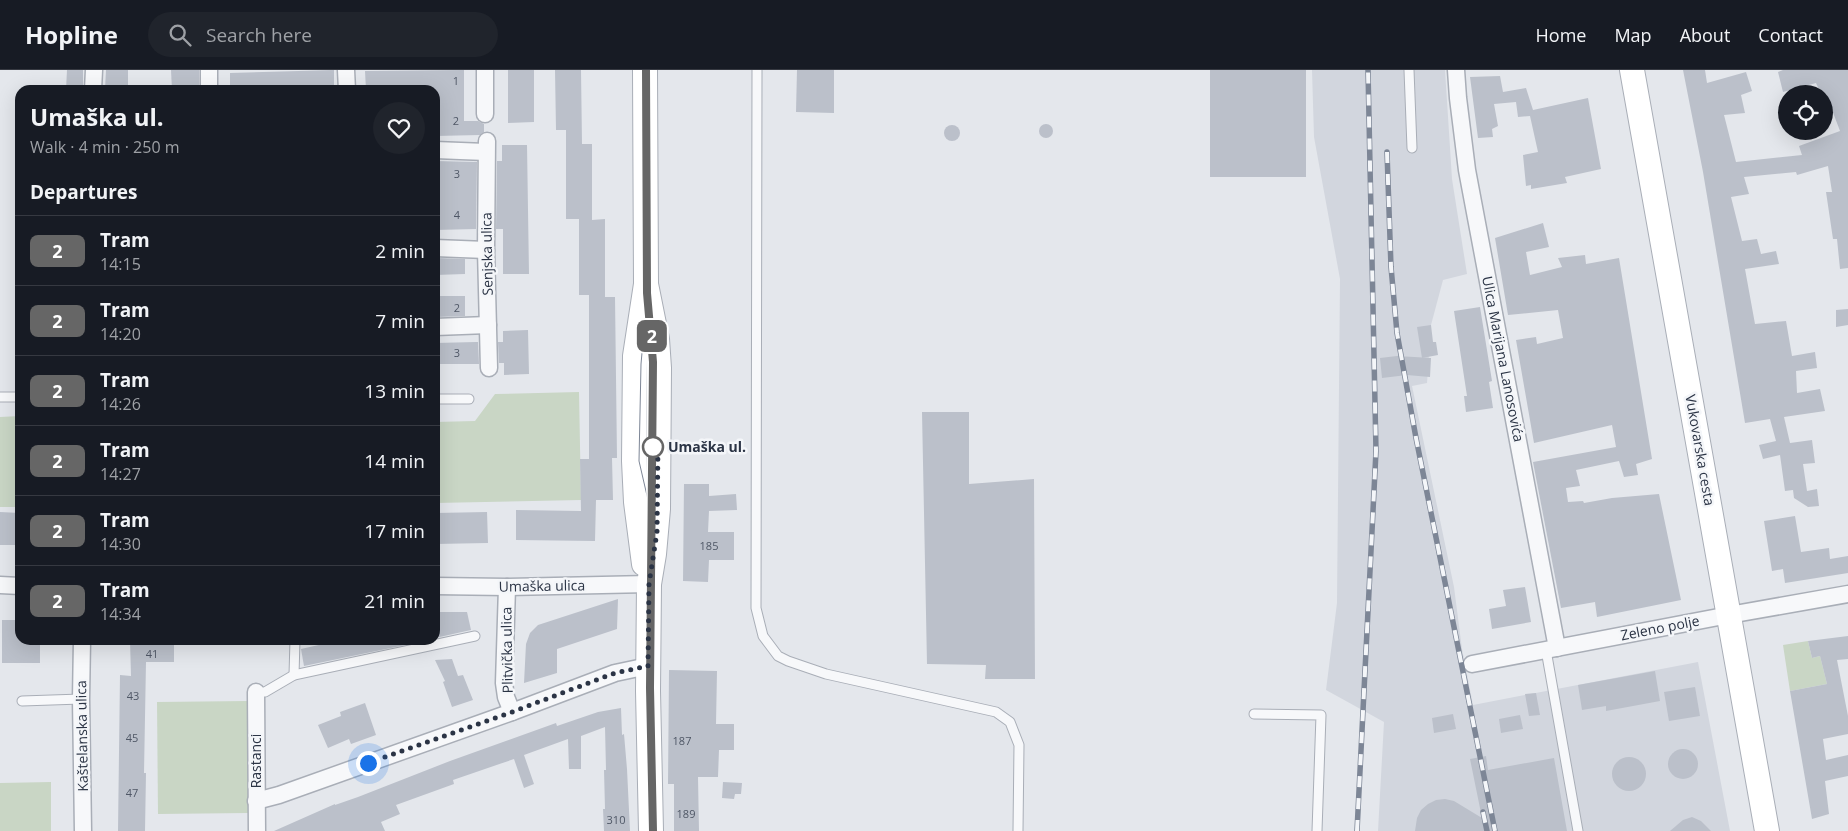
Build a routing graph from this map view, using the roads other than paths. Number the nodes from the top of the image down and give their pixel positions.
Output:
1 (94, 70) edge
2 (209, 70) edge
3 (346, 70) edge
4 (484, 70) edge
5 (645, 70) edge
6 (757, 70) edge
7 (1409, 70) edge
8 (1456, 70) edge
9 (1632, 70) edge
10 (93, 85) edge
11 (209, 85) edge
12 (347, 85) edge
13 (485, 114) dead end
14 (1412, 148) dead end
15 (440, 150) edge
16 (440, 248) edge
17 (486, 250) junction
18 (488, 325) junction
19 (440, 327) edge
20 (489, 368) dead end
21 (0, 397) edge
22 (15, 397) edge
23 (440, 399) edge
24 (469, 399) dead end
25 (649, 584) junction
26 (0, 585) edge
27 (15, 586) edge
28 (440, 586) edge
29 (507, 587) junction
30 (1848, 594) edge
31 (1729, 615) junction
32 (475, 636) dead end
33 (440, 644) edge
34 (82, 645) edge
35 (295, 645) edge
36 (433, 645) edge
37 (1551, 649) junction
38 (1472, 664) dead end
39 (648, 666) junction
40 (294, 675) junction
41 (256, 692) joint
42 (80, 699) junction
43 (22, 701) dead end
44 (512, 712) junction
45 (1254, 714) dead end
46 (256, 801) junction
47 (83, 831) edge
48 (257, 831) edge
49 (651, 831) edge
50 (1018, 831) edge
51 (1317, 831) edge
52 (1578, 831) edge
53 (1767, 831) edge

1 - 10 street
2 - 11 street
3 - 12 street
4 - 13 street
5 - 25 main road
6 - 50 lane
7 - 14 lane
8 - 37 street, Ulica Marijana Lanosovića
9 - 31 main road, Vukovarska cesta
15 - 17 street, Senjska ulica
16 - 17 street
17 - 18 street, Senjska ulica
18 - 19 street
18 - 20 street, Senjska ulica
21 - 22 lane
23 - 24 lane
25 - 29 street, Umaška ulica
25 - 39 main road
26 - 27 street
28 - 29 street, Umaška ulica
29 - 44 street, Plitvička ulica
30 - 31 street, Zeleno polje
31 - 37 street, Zeleno polje
31 - 53 main road, Vukovarska cesta
32 - 33 lane
34 - 42 street, Kaštelanska ulica
35 - 40 lane
36 - 40 lane
37 - 38 street, Zeleno polje
37 - 52 lane
39 - 44 street, Plitvička ulica
39 - 49 main road
40 - 41 lane
41 - 46 street, Rastanci
42 - 43 lane
42 - 47 street, Kaštelanska ulica
44 - 46 street, Plitvička ulica
45 - 51 lane
46 - 48 street, Rastanci

